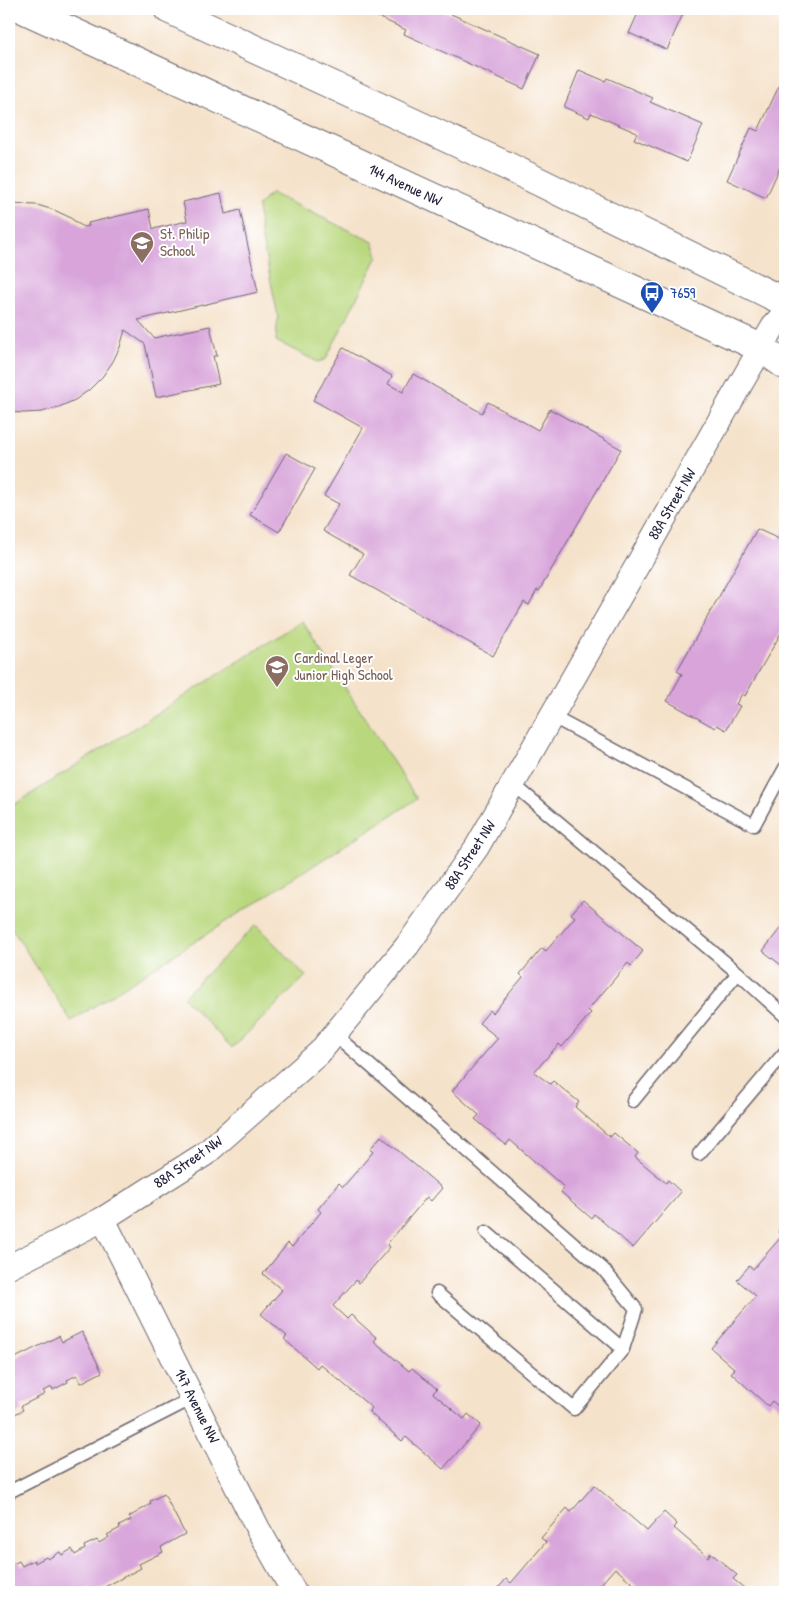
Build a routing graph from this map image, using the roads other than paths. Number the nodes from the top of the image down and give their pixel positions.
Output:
1 (23, 9) edge
2 (168, 9) edge
3 (785, 302) edge
4 (785, 313) edge
5 (761, 348) junction
6 (785, 365) edge
7 (551, 716) junction
8 (785, 768) edge
9 (513, 784) junction
10 (738, 973) junction
11 (785, 1016) edge
12 (334, 1034) junction
13 (785, 1052) edge
14 (633, 1101) dead end
15 (698, 1154) dead end
16 (103, 1219) junction
17 (486, 1232) dead end
18 (9, 1267) edge
19 (437, 1293) dead end
20 (623, 1349) junction
21 (193, 1398) junction
22 (9, 1492) edge
23 (294, 1592) edge

1 - 5 street, 144 Avenue NW
2 - 3 street
4 - 5 street, 88A Street NW
5 - 6 street, 144 Avenue NW
5 - 7 street, 88A Street NW
7 - 8 lane
7 - 9 street, 88A Street NW
9 - 10 lane
9 - 12 street, 88A Street NW
10 - 11 lane
10 - 14 lane
12 - 16 street, 88A Street NW
12 - 20 lane
13 - 15 lane
16 - 18 street, 88A Street NW
16 - 21 street, 147 Avenue NW
17 - 20 lane
19 - 20 lane
21 - 22 lane
21 - 23 street, 147 Avenue NW

